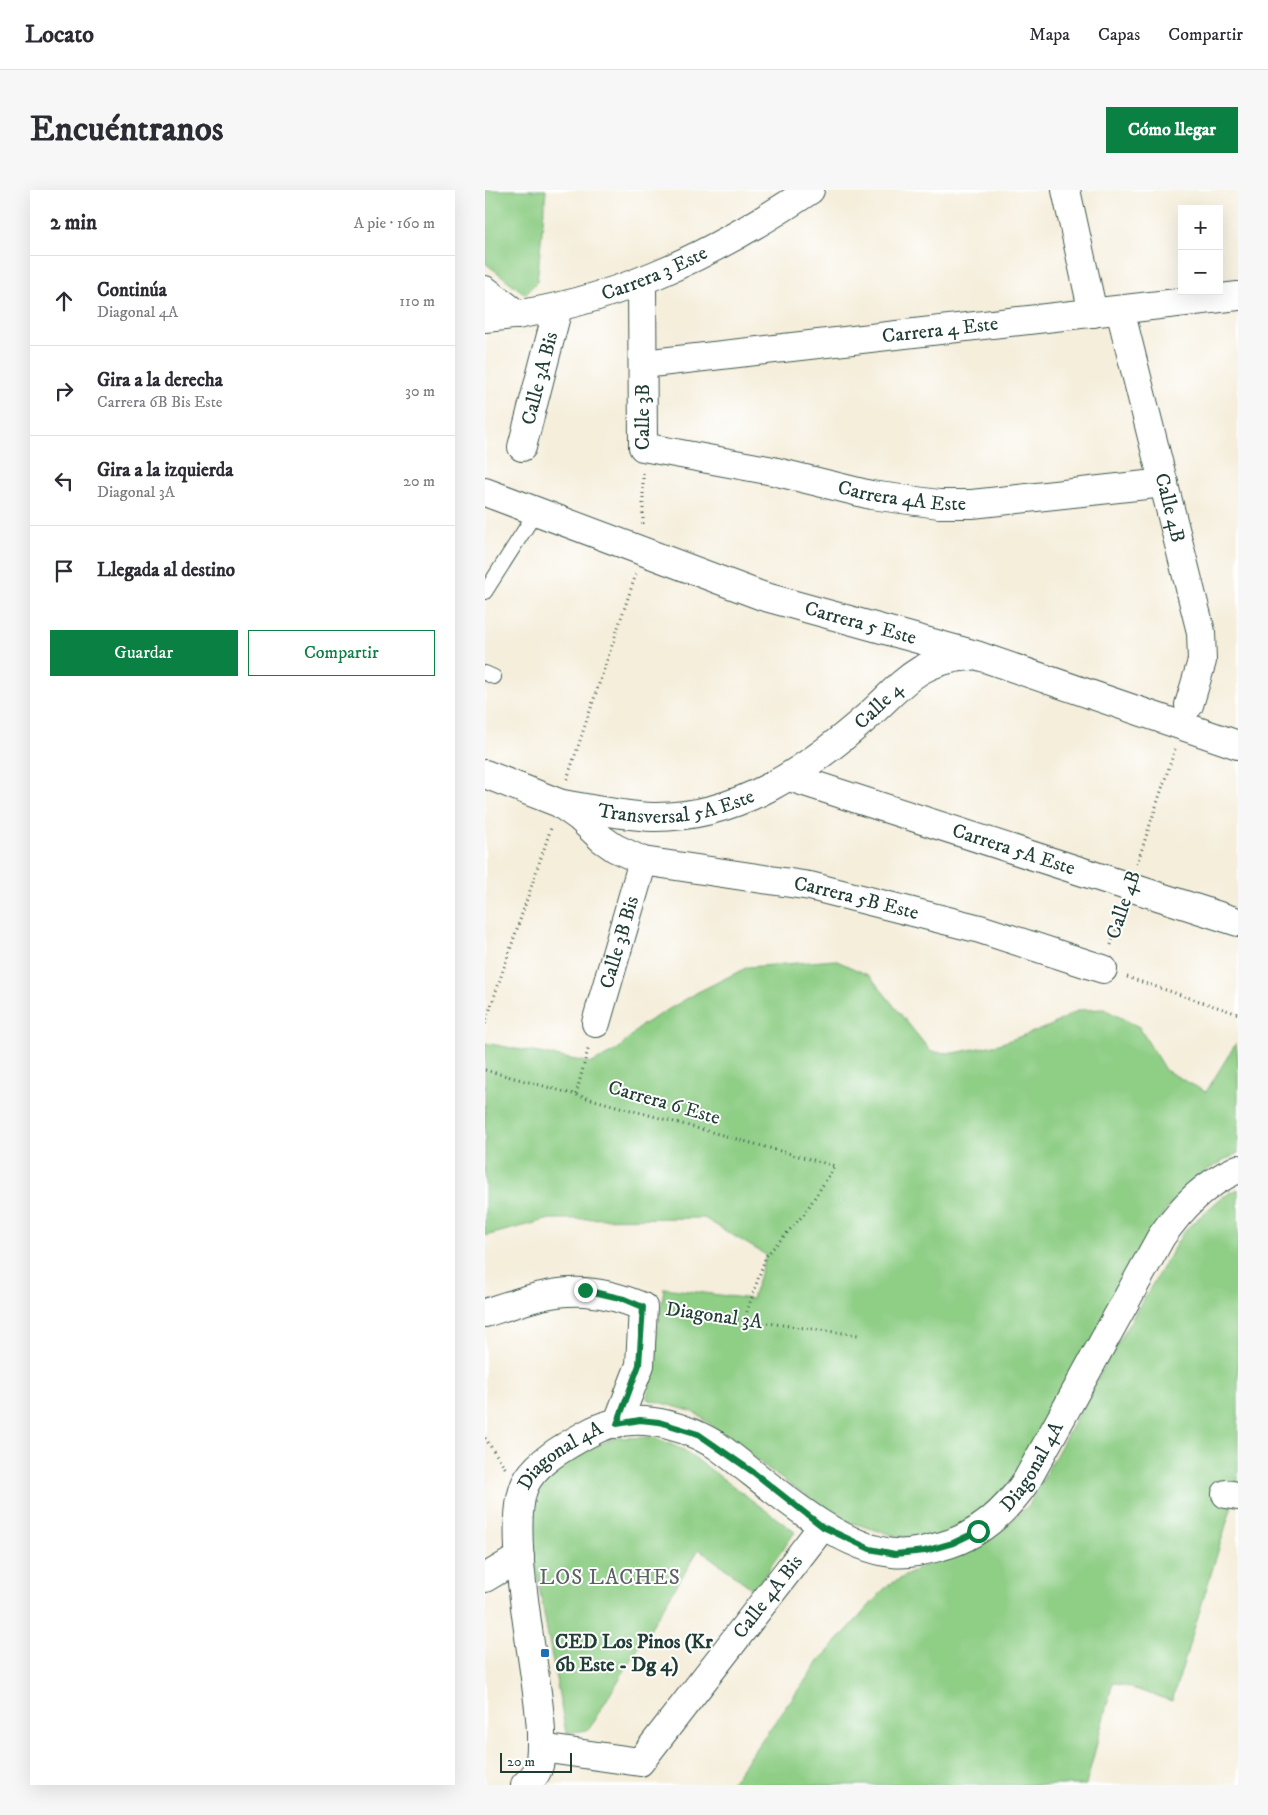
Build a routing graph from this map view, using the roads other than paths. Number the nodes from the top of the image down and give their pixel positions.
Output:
1 (810, 190) edge
2 (1066, 190) edge
3 (642, 282) junction
4 (485, 290) edge
5 (1238, 296) edge
6 (558, 308) junction
7 (1120, 310) junction
8 (1093, 313) junction
9 (518, 316) junction
10 (485, 318) edge
11 (643, 364) junction
12 (522, 447) dead end
13 (643, 447) joint
14 (1164, 483) junction
15 (485, 492) edge
16 (536, 512) junction
17 (485, 592) edge
18 (976, 655) junction
19 (1185, 716) junction
20 (1238, 745) edge
21 (485, 774) edge
22 (789, 777) junction
23 (559, 803) junction
24 (643, 861) junction
25 (1238, 922) edge
26 (1103, 969) road end
27 (596, 1023) road end
28 (1238, 1169) edge
29 (485, 1312) edge
30 (617, 1424) junction
31 (823, 1527) junction
32 (519, 1556) junction
33 (485, 1578) edge
34 (541, 1748) junction
35 (525, 1785) edge

1 - 3 street, Carrera 3 Este
2 - 8 street
3 - 6 street, Carrera 3 Este
3 - 11 street, Calle 3B
4 - 9 street
5 - 7 street, Carrera 4 Este
6 - 9 street, Carrera 3 Este
6 - 12 street, Calle 3A Bis
7 - 8 street, Carrera 4 Este
7 - 14 street, Calle 4B
8 - 11 street, Carrera 4 Este
9 - 10 street, Carrera 3 Este
11 - 13 street, Calle 3B
13 - 14 street, Carrera 4A Este
14 - 19 street, Calle 4B
15 - 16 street, Carrera 5 Este
16 - 17 lane
16 - 18 street, Carrera 5 Este
18 - 19 street, Carrera 5 Este
18 - 22 street, Calle 4
19 - 20 street, Carrera 5 Este
21 - 23 street, Carrera 5B Este
22 - 23 street, Transversal 5A Este
22 - 25 street, Carrera 5A Este
23 - 24 street, Carrera 5B Este
24 - 26 street, Carrera 5B Este
24 - 27 street, Calle 3B Bis
28 - 31 street, Diagonal 4A
29 - 30 street, Diagonal 3A
30 - 31 street, Diagonal 4A
30 - 32 street, Diagonal 4A
31 - 34 street, Calle 4A Bis
32 - 33 street
32 - 34 street, Diagonal 4A
34 - 35 street, Diagonal 4A

